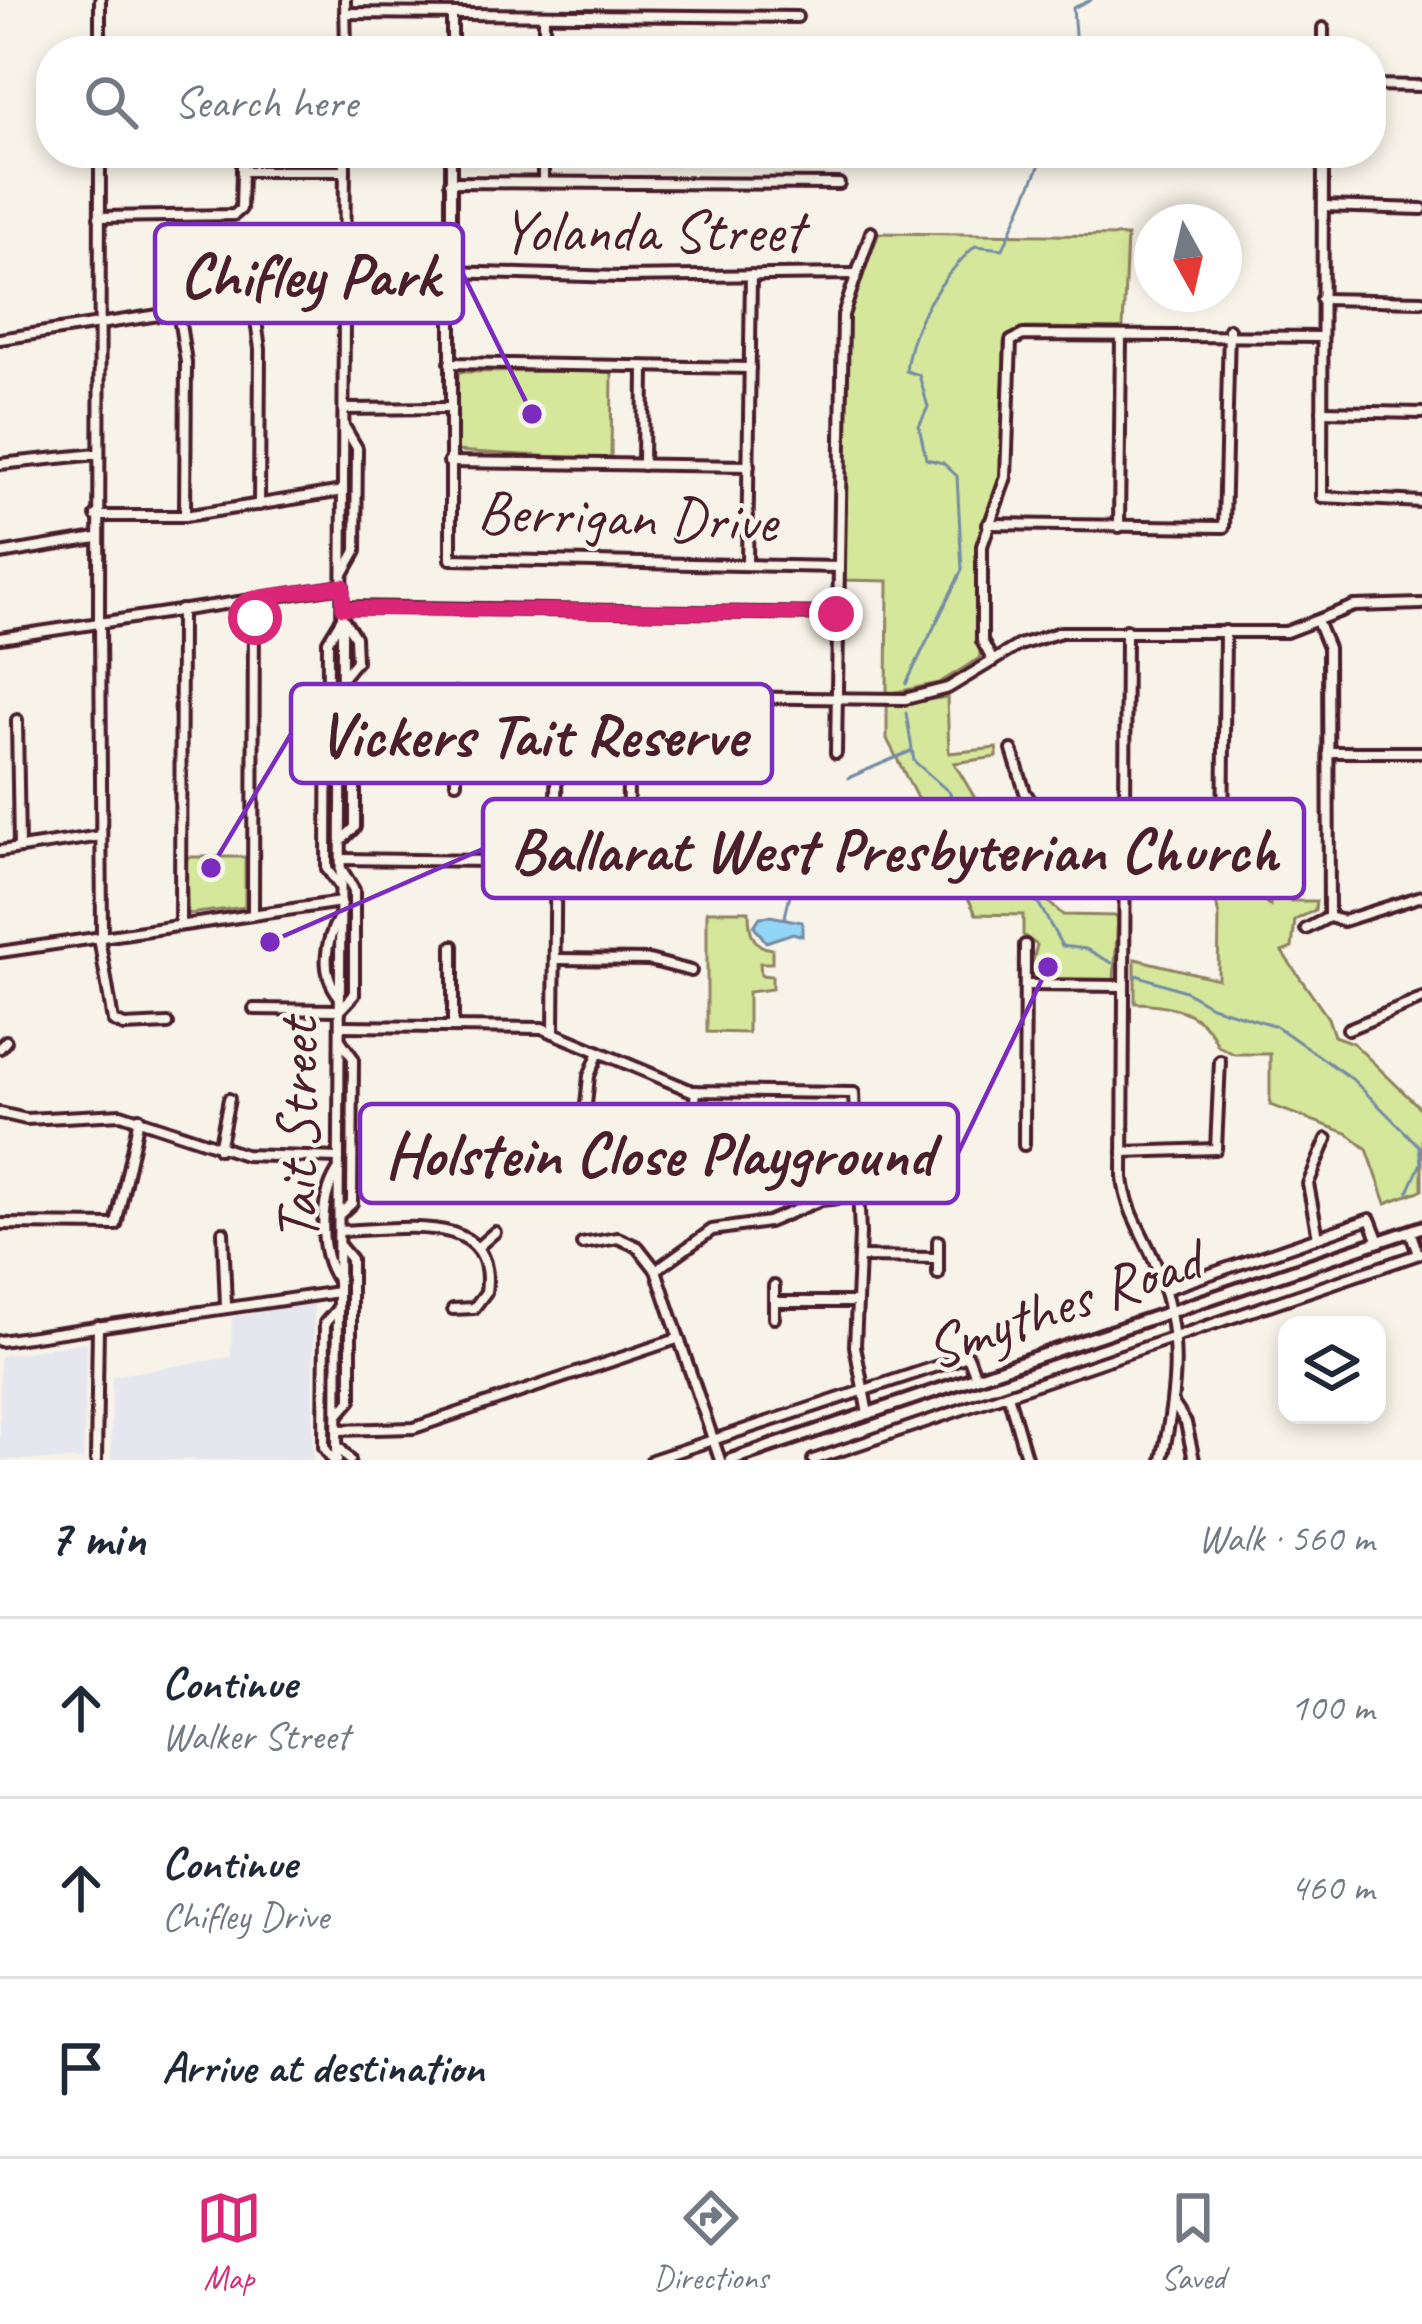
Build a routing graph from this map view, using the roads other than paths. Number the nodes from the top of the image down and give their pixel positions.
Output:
1 (100, 0) edge
2 (345, 0) edge
3 (746, 0) edge
4 (345, 13) junction
5 (452, 16) junction
6 (746, 16) junction
7 (797, 17) dead end
8 (544, 18) junction
9 (1323, 28) dead end
10 (100, 36) edge
11 (346, 36) edge
12 (452, 36) edge
13 (544, 36) edge
14 (1323, 36) edge
15 (1386, 85) edge
16 (1422, 86) edge
17 (100, 168) edge
18 (451, 168) edge
19 (543, 168) edge
20 (1323, 168) edge
21 (242, 171) joint
22 (345, 171) joint
23 (543, 180) junction
24 (451, 182) junction
25 (839, 184) dead end
26 (1323, 206) junction
27 (1422, 208) edge
28 (99, 217) junction
29 (871, 232) dead end
30 (450, 272) junction
31 (854, 274) junction
32 (751, 275) junction
33 (344, 287) junction
34 (253, 299) junction
35 (1321, 299) junction
36 (1422, 301) edge
37 (178, 311) junction
38 (98, 322) junction
39 (1229, 334) junction
40 (1121, 336) junction
41 (0, 337) edge
42 (1321, 337) junction
43 (450, 363) junction
44 (644, 368) junction
45 (750, 368) junction
46 (448, 408) junction
47 (344, 409) junction
48 (1322, 411) junction
49 (1422, 412) edge
50 (344, 425) junction
51 (97, 454) junction
52 (448, 462) junction
53 (0, 464) edge
54 (643, 465) junction
55 (749, 466) junction
56 (343, 491) junction
57 (1422, 502) edge
58 (259, 505) junction
59 (97, 516) junction
60 (185, 516) junction
61 (988, 524) junction
62 (1119, 527) junction
63 (96, 538) junction
64 (0, 554) edge
65 (747, 564) junction
66 (838, 567) junction
67 (343, 573) junction
68 (343, 586) junction
69 (254, 598) junction
70 (1422, 604) edge
71 (181, 610) junction
72 (343, 614) junction
73 (836, 614) junction
74 (1317, 621) junction
75 (99, 622) junction
76 (1126, 630) junction
77 (1225, 632) junction
78 (0, 638) edge
79 (993, 661) junction
80 (456, 693) junction
81 (343, 694) junction
82 (557, 696) junction
83 (629, 697) junction
84 (836, 699) junction
85 (17, 720) dead end
86 (1012, 750) dead end
87 (1328, 752) junction
88 (1422, 752) edge
89 (836, 753) dead end
90 (456, 782) dead end
91 (101, 836) junction
92 (19, 848) junction
93 (0, 851) edge
94 (555, 862) junction
95 (1125, 863) junction
96 (341, 864) junction
97 (341, 889) junction
98 (1422, 896) edge
99 (341, 907) junction
100 (253, 913) junction
101 (1329, 917) junction
102 (180, 925) junction
103 (1306, 929) dead end
104 (100, 937) junction
105 (1025, 945) dead end
106 (452, 946) dead end
107 (0, 952) edge
108 (556, 959) junction
109 (691, 971) dead end
110 (1025, 985) junction
111 (1124, 986) junction
112 (1422, 999) edge
113 (254, 1009) dead end
114 (340, 1010) junction
115 (169, 1024) dead end
116 (340, 1026) junction
117 (453, 1027) junction
118 (1348, 1029) dead end
119 (554, 1033) junction
120 (340, 1040) junction
121 (599, 1052) junction
122 (1220, 1061) dead end
123 (696, 1091) junction
124 (229, 1099) dead end
125 (0, 1113) edge
126 (139, 1118) junction
127 (937, 1124) dead end
128 (1327, 1139) dead end
129 (582, 1144) dead end
130 (1024, 1145) dead end
131 (690, 1148) dead end
132 (858, 1148) junction
133 (219, 1149) junction
134 (935, 1149) junction
135 (1123, 1152) junction
136 (339, 1162) junction
137 (936, 1174) dead end
138 (859, 1196) junction
139 (339, 1215) junction
140 (0, 1224) edge
141 (1422, 1227) edge
142 (339, 1231) junction
143 (1410, 1231) junction
144 (223, 1232) dead end
145 (495, 1232) dead end
146 (1318, 1237) junction
147 (938, 1241) dead end
148 (1379, 1242) junction
149 (582, 1244) dead end
150 (339, 1245) junction
151 (479, 1246) junction
152 (1420, 1256) edge
153 (860, 1257) junction
154 (938, 1258) junction
155 (656, 1270) junction
156 (938, 1274) dead end
157 (774, 1286) dead end
158 (338, 1287) junction
159 (1164, 1290) junction
160 (775, 1302) junction
161 (857, 1302) junction
162 (226, 1305) junction
163 (338, 1307) junction
164 (453, 1309) dead end
165 (1171, 1312) junction
166 (774, 1318) dead end
167 (98, 1326) junction
168 (1178, 1337) junction
169 (677, 1339) junction
170 (0, 1341) edge
171 (976, 1377) junction
172 (861, 1392) junction
173 (1008, 1395) junction
174 (1172, 1402) junction
175 (868, 1414) junction
176 (338, 1415) junction
177 (338, 1430) junction
178 (806, 1435) junction
179 (713, 1442) junction
180 (337, 1445) junction
181 (96, 1460) edge
182 (335, 1460) edge
183 (350, 1460) edge
184 (652, 1460) edge
185 (719, 1460) edge
186 (730, 1460) edge
187 (816, 1460) edge
188 (1027, 1460) edge
189 (1162, 1460) edge
190 (1194, 1460) edge

1 - 10 street
2 - 4 street
3 - 6 street
4 - 5 street
4 - 11 street
5 - 8 street
5 - 12 street
6 - 7 street
6 - 8 street
8 - 13 street
9 - 14 street
15 - 16 street
17 - 28 street
18 - 24 street, Berrigan Drive
19 - 23 street
20 - 26 street
21 - 22 street
21 - 28 street
22 - 33 street
23 - 24 street
23 - 25 street
24 - 30 street, Berrigan Drive
26 - 27 street
26 - 35 street
28 - 38 street
29 - 31 street
30 - 32 street, Yolanda Street
30 - 43 street, Berrigan Drive
31 - 32 street, Yolanda Street
31 - 66 street
32 - 45 street
33 - 34 street
33 - 47 street
34 - 37 street
34 - 58 street
35 - 36 street
35 - 42 street
37 - 38 street
37 - 60 street
38 - 41 street
38 - 51 street
39 - 40 street
39 - 42 street
39 - 62 street
40 - 61 street
40 - 62 street
42 - 48 street
43 - 44 street
43 - 46 street, Berrigan Drive
44 - 45 street
44 - 54 street
45 - 55 street
46 - 47 street
46 - 52 street, Berrigan Drive
47 - 50 street
48 - 49 street
48 - 57 street
50 - 56 street
50 - 67 street
51 - 53 street
51 - 59 street
52 - 54 street
52 - 65 street, Berrigan Drive
54 - 55 street
55 - 65 street
56 - 58 street
56 - 67 street
58 - 60 street
59 - 60 street
59 - 63 street
61 - 62 street
61 - 79 street
63 - 64 street
63 - 75 street
65 - 66 street, Berrigan Drive
66 - 73 street
67 - 68 street
68 - 69 street
68 - 72 street
69 - 71 street
69 - 100 street
70 - 74 street
71 - 75 street
71 - 102 street
72 - 73 street
72 - 81 street
72 - 97 street
73 - 84 street
74 - 77 street
74 - 87 street
75 - 78 street
75 - 91 street
76 - 77 street
76 - 79 street
76 - 95 street
77 - 95 street
79 - 84 street
80 - 81 street
80 - 82 street
80 - 90 street
81 - 96 street
82 - 83 street
82 - 94 street
83 - 84 street
83 - 94 street
84 - 89 street
85 - 92 street
86 - 95 street
87 - 88 street
87 - 101 street
91 - 92 street
91 - 104 street
92 - 93 street
94 - 96 street
94 - 108 street
95 - 111 street
96 - 97 street
96 - 114 street
97 - 99 street
98 - 101 street
99 - 100 street
99 - 114 street, Tait Street
100 - 102 street
101 - 103 street
102 - 104 street
104 - 107 street
104 - 115 street
105 - 110 street
106 - 117 street
108 - 109 street
108 - 119 street
110 - 111 street
110 - 130 street
111 - 135 street
112 - 118 street
113 - 114 street
114 - 116 street, Tait Street
116 - 117 street
116 - 120 street, Tait Street
117 - 119 street
119 - 121 street
120 - 136 street, Tait Street
120 - 139 street
121 - 123 street
121 - 129 street
122 - 135 street
123 - 131 street
123 - 132 street
124 - 133 street
125 - 126 street
126 - 133 street
126 - 140 street
127 - 134 street
128 - 146 street
132 - 134 street
132 - 138 street
133 - 136 street
134 - 137 street
135 - 159 street
136 - 139 street, Tait Street
136 - 158 street
138 - 153 street
138 - 155 street
139 - 142 street, Tait Street
141 - 143 main road, Smythes Road
142 - 150 street, Tait Street
142 - 151 street
143 - 148 main road, Smythes Road
143 - 152 street
144 - 162 street
145 - 151 street
146 - 148 street
146 - 159 street
147 - 154 street
148 - 165 main road, Smythes Road
149 - 155 street
150 - 158 street, Tait Street
150 - 176 street
151 - 164 street
152 - 168 street
153 - 154 street
153 - 161 street
154 - 156 street
155 - 169 street
157 - 160 street
158 - 162 street
158 - 163 street, Tait Street
159 - 165 street
160 - 161 street
160 - 166 street
161 - 172 street
162 - 167 street
163 - 176 street, Tait Street
163 - 182 street
165 - 168 street
165 - 171 main road, Smythes Road
167 - 170 street
167 - 181 street
168 - 173 street
168 - 174 street
169 - 177 street
169 - 179 street
171 - 172 street
171 - 175 main road, Smythes Road
172 - 175 street
172 - 179 street
173 - 187 street
173 - 188 street
174 - 189 street
174 - 190 street
175 - 178 main road, Smythes Road
176 - 177 street, Tait Street
177 - 180 street, Tait Street
178 - 186 main road, Smythes Road
178 - 187 street
179 - 184 street
179 - 185 street
180 - 182 street, Tait Street
180 - 183 street

